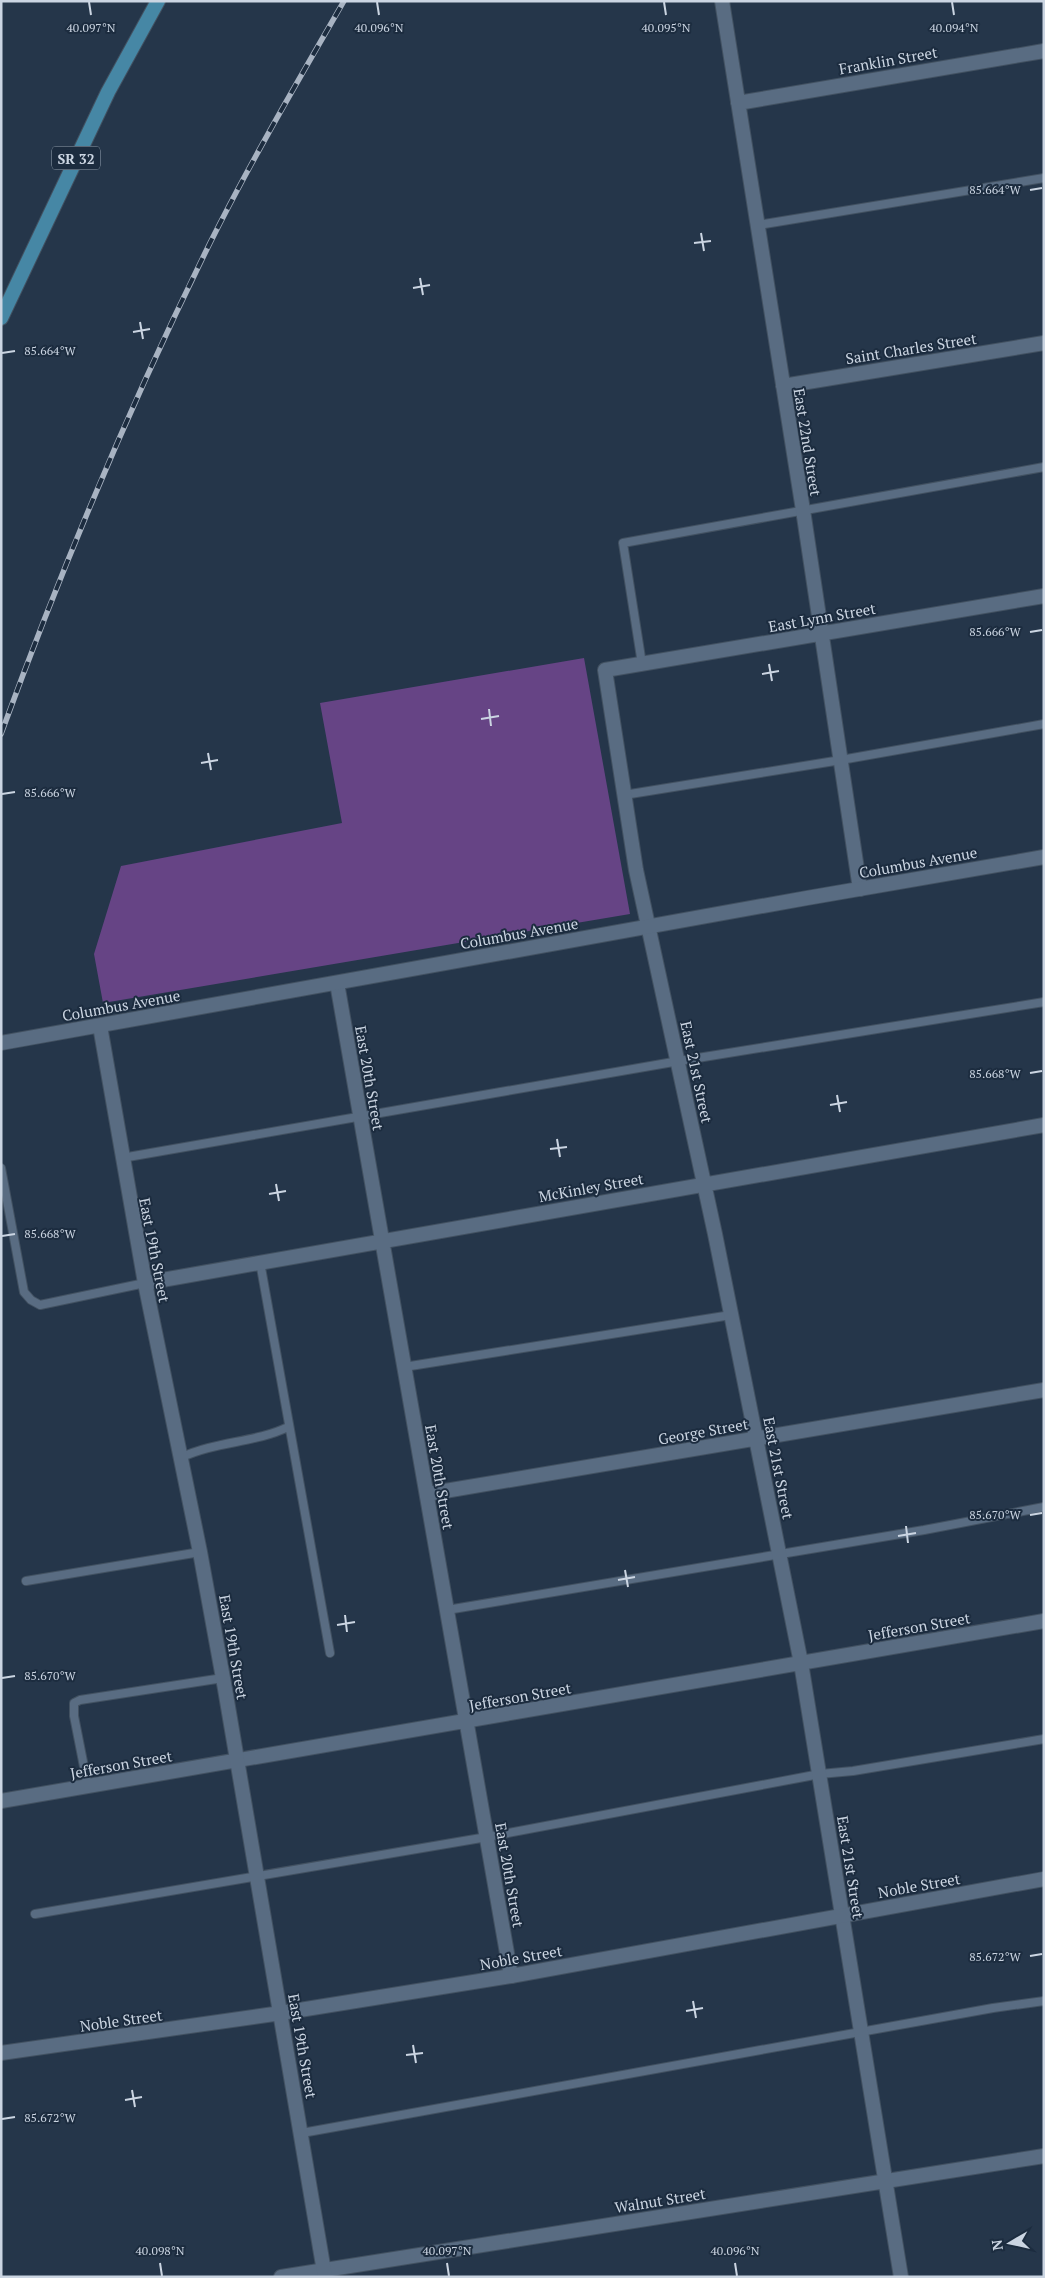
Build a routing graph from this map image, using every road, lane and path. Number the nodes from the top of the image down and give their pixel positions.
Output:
1 (158, 1) edge
2 (722, 1) edge
3 (1044, 50) edge
4 (738, 103) junction
5 (1044, 178) edge
6 (758, 225) junction
7 (1, 318) edge
8 (1044, 343) edge
9 (783, 386) junction
10 (1044, 467) edge
11 (803, 510) junction
12 (1044, 596) edge
13 (822, 634) junction
14 (642, 664) junction
15 (605, 670) joint
16 (1044, 724) edge
17 (841, 760) junction
18 (624, 795) junction
19 (1044, 857) edge
20 (860, 889) junction
21 (649, 926) junction
22 (337, 983) junction
23 (1044, 1002) edge
24 (100, 1026) junction
25 (1, 1043) edge
26 (679, 1061) junction
27 (360, 1117) junction
28 (1044, 1125) edge
29 (122, 1158) junction
30 (1, 1168) edge
31 (704, 1183) junction
32 (382, 1240) junction
33 (260, 1262) junction
34 (145, 1283) junction
35 (731, 1315) junction
36 (404, 1367) junction
37 (1044, 1390) edge
38 (288, 1427) junction
39 (756, 1439) junction
40 (180, 1458) junction
41 (427, 1494) junction
42 (1044, 1508) edge
43 (200, 1552) junction
44 (779, 1554) junction
45 (26, 1581) dead end
46 (447, 1610) junction
47 (1044, 1621) edge
48 (330, 1654) dead end
49 (801, 1663) junction
50 (223, 1678) junction
51 (467, 1722) junction
52 (1044, 1739) edge
53 (236, 1760) junction
54 (820, 1774) junction
55 (88, 1787) junction
56 (1, 1801) edge
57 (487, 1837) junction
58 (257, 1876) junction
59 (1044, 1880) edge
60 (35, 1914) dead end
61 (842, 1915) junction
62 (511, 1976) junction
63 (1044, 2001) edge
64 (282, 2013) junction
65 (861, 2031) junction
66 (1, 2053) edge
67 (302, 2132) junction
68 (1044, 2156) edge
69 (886, 2181) junction
70 (324, 2274) edge
71 (281, 2277) edge
72 (901, 2277) edge

1 - 7 main road, SR 32
2 - 4 street, East 22nd Street
3 - 4 street, Franklin Street
4 - 6 street, East 22nd Street
5 - 6 lane
6 - 9 street, East 22nd Street
8 - 9 street, Saint Charles Street
9 - 11 street, East 22nd Street
10 - 11 lane
11 - 13 street, East 22nd Street
11 - 14 lane
12 - 13 street, East Lynn Street
13 - 14 street, East Lynn Street
13 - 17 street, East 22nd Street
14 - 15 street, East Lynn Street
15 - 18 street, East 21st Street
16 - 17 lane
17 - 18 lane
17 - 20 street, East 22nd Street
18 - 21 street, East 21st Street
19 - 20 street, Columbus Avenue
20 - 21 street, Columbus Avenue
21 - 22 street, Columbus Avenue
21 - 26 street, East 21st Street
22 - 24 street, Columbus Avenue
22 - 27 street, East 20th Street
23 - 26 lane
24 - 25 street, Columbus Avenue
24 - 29 street, East 19th Street
26 - 27 lane
26 - 31 street, East 21st Street
27 - 29 lane
27 - 32 street, East 20th Street
28 - 31 street, McKinley Street
29 - 34 street, East 19th Street
30 - 34 lane
31 - 32 street, McKinley Street
31 - 35 street, East 21st Street
32 - 33 street, McKinley Street
32 - 36 street, East 20th Street
33 - 34 street, McKinley Street
33 - 38 lane
34 - 40 street, East 19th Street
35 - 36 lane
35 - 39 street, East 21st Street
36 - 41 street, East 20th Street
37 - 39 street, George Street
38 - 40 lane
38 - 48 lane
39 - 41 street, George Street
39 - 44 street, East 21st Street
40 - 43 street, East 19th Street
41 - 46 street, East 20th Street
42 - 44 lane
43 - 45 lane
43 - 50 street, East 19th Street
44 - 46 lane
44 - 49 street, East 21st Street
46 - 51 street, East 20th Street
47 - 49 street, Jefferson Street
49 - 51 street, Jefferson Street
49 - 54 street, East 21st Street
50 - 53 street, East 19th Street
50 - 55 lane
51 - 53 street, Jefferson Street
51 - 57 street, East 20th Street
52 - 54 lane
53 - 55 street, Jefferson Street
53 - 58 street, East 19th Street
54 - 57 lane
54 - 61 street, East 21st Street
55 - 56 street, Jefferson Street
57 - 58 lane
57 - 62 street, East 20th Street
58 - 60 lane
58 - 64 street, East 19th Street
59 - 61 street, Noble Street
61 - 62 street, Noble Street
61 - 65 street, East 21st Street
62 - 64 street, Noble Street
63 - 65 lane
64 - 66 street, Noble Street
64 - 67 street, East 19th Street
65 - 67 lane
65 - 69 street, East 21st Street
67 - 70 street, East 19th Street
68 - 69 street, Walnut Street
69 - 70 street, Walnut Street
69 - 72 street, East 21st Street
70 - 71 street, Walnut Street

